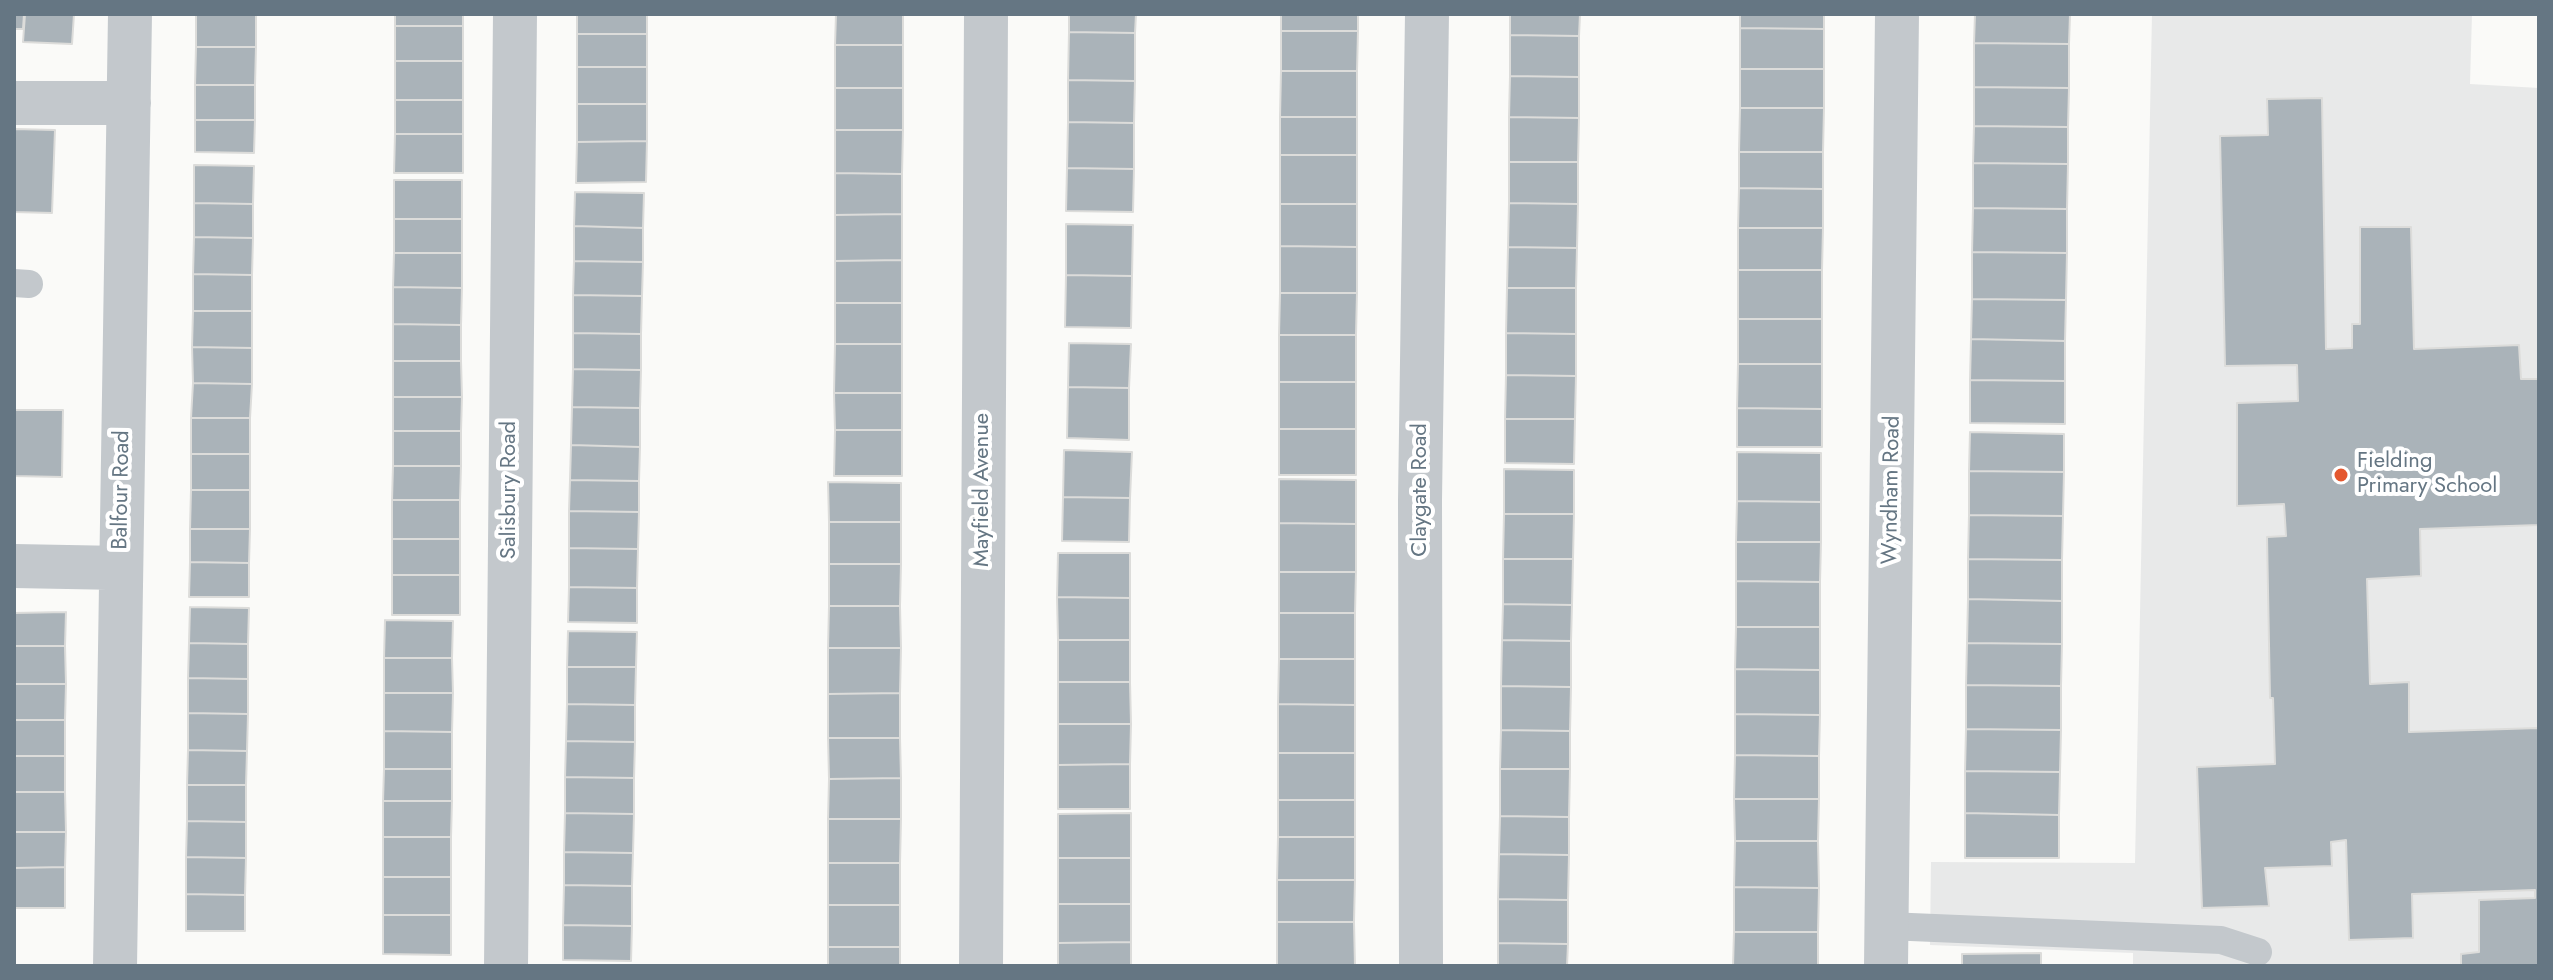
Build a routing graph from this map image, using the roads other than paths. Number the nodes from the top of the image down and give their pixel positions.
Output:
1 (130, 14) edge
2 (515, 14) edge
3 (986, 14) edge
4 (1427, 14) edge
5 (1897, 14) edge
6 (14, 103) edge
7 (129, 103) junction
8 (14, 566) edge
9 (121, 568) junction
10 (1886, 946) edge
11 (2258, 952) dead end
12 (115, 966) edge
13 (506, 966) edge
14 (981, 966) edge
15 (1421, 966) edge

1 - 7 street, Balfour Road
2 - 13 street, Salisbury Road
3 - 14 street, Mayfield Avenue
4 - 15 street, Claygate Road
5 - 10 street, Wyndham Road
6 - 7 street
7 - 9 street, Balfour Road
8 - 9 street
9 - 12 street, Balfour Road
10 - 11 lane

